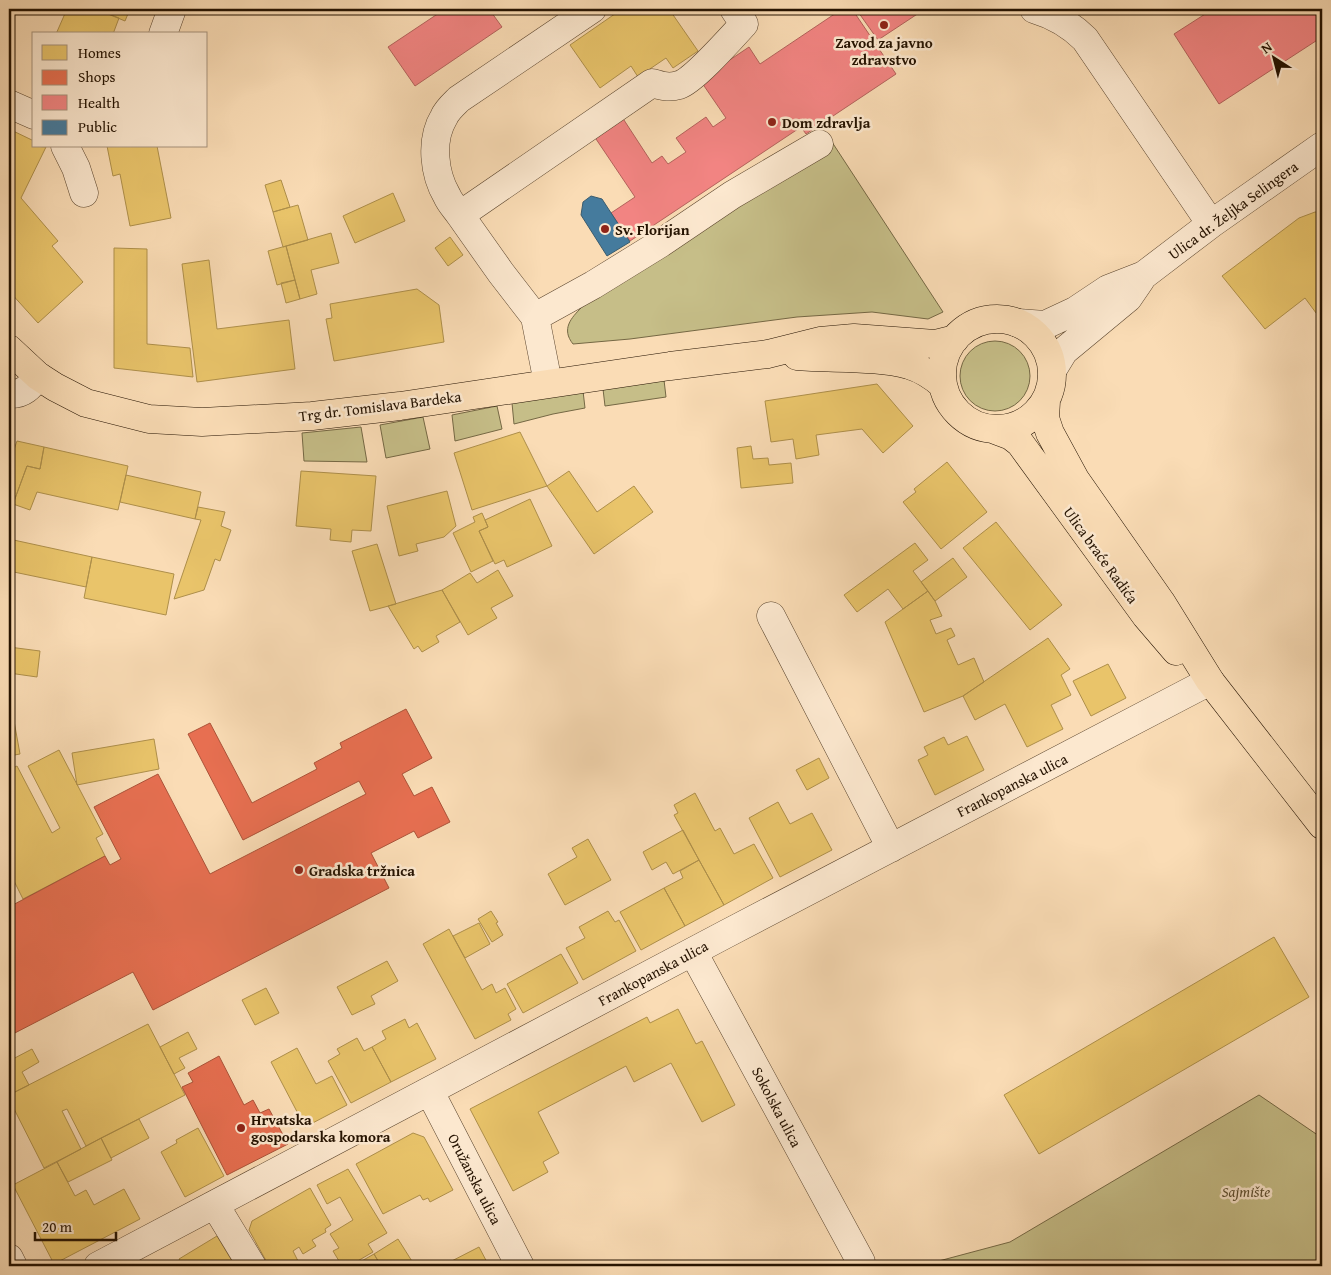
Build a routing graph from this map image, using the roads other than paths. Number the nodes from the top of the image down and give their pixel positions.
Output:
1 (172, 9) edge
2 (592, 9) edge
3 (734, 9) edge
4 (1034, 9) edge
5 (164, 32) edge
6 (819, 144) dead end
7 (66, 148) edge
8 (1320, 154) edge
9 (84, 193) dead end
10 (460, 216) junction
11 (1211, 224) junction
12 (1144, 275) junction
13 (535, 317) junction
14 (1018, 323) junction
15 (955, 339) junction
16 (9, 349) edge
17 (768, 354) junction
18 (1053, 369) junction
19 (38, 376) junction
20 (548, 383) junction
21 (943, 385) junction
22 (9, 394) edge
23 (1046, 401) junction
24 (995, 430) junction
25 (771, 616) dead end
26 (1210, 682) junction
27 (1322, 825) edge
28 (891, 848) junction
29 (693, 952) junction
30 (430, 1092) junction
31 (215, 1204) junction
32 (9, 1258) edge
33 (861, 1262) dead end
34 (13, 1266) edge
35 (98, 1266) edge
36 (252, 1266) edge
37 (520, 1266) edge

1 - 5 street
2 - 10 street
3 - 10 street
4 - 11 street
6 - 13 street
7 - 9 street
8 - 11 street, Ulica dr. Željka Selingera
10 - 13 street
11 - 12 street, Ulica dr. Željka Selingera
12 - 14 street, Ulica dr. Željka Selingera
12 - 18 street, Ulica dr. Željka Selingera
13 - 20 street
14 - 15 main road
14 - 18 main road
15 - 17 main road, Trg dr. Tomislava Bardeka
15 - 21 main road
16 - 19 main road, Trg dr. Tomislava Bardeka
17 - 20 main road, Trg dr. Tomislava Bardeka
17 - 21 main road, Trg dr. Tomislava Bardeka
18 - 23 main road
19 - 20 main road, Trg dr. Tomislava Bardeka
19 - 22 street
21 - 24 main road
23 - 24 main road
23 - 26 main road, Ulica braće Radića
24 - 26 main road, Ulica braće Radića
25 - 28 street
26 - 27 main road, Ulica braće Radića
26 - 28 street, Frankopanska ulica
28 - 29 street, Frankopanska ulica
29 - 30 street, Frankopanska ulica
29 - 33 street, Sokolska ulica
30 - 31 street, Frankopanska ulica
30 - 37 street, Oružanska ulica
31 - 35 street, Frankopanska ulica
31 - 36 street
32 - 34 street

